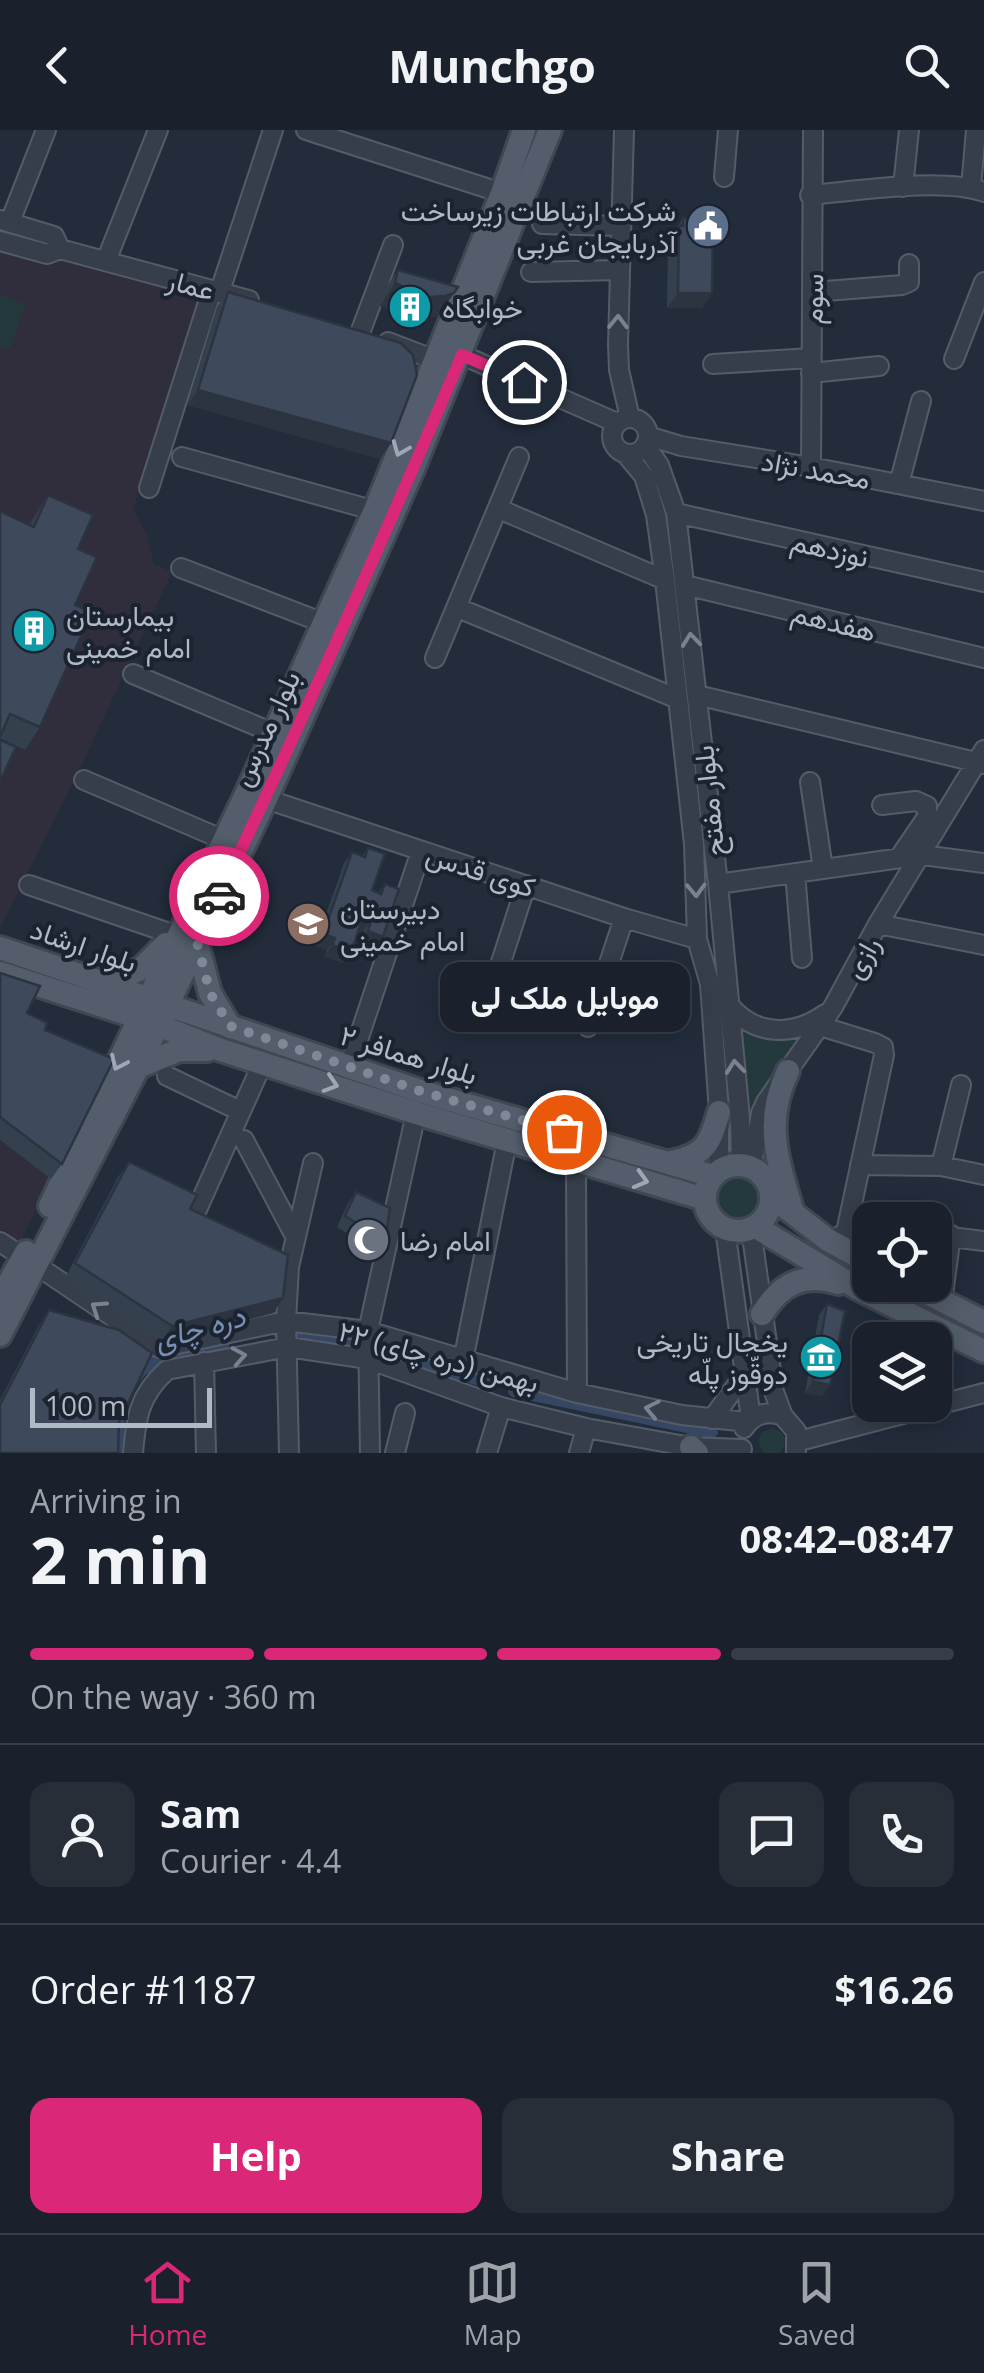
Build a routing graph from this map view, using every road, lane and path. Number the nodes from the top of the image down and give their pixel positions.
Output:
1 (46, 130) edge
2 (158, 130) edge
3 (274, 130) edge
4 (306, 130) edge
5 (524, 130) edge
6 (550, 130) edge
7 (624, 130) edge
8 (728, 130) edge
9 (813, 130) edge
10 (909, 130) edge
11 (976, 130) edge
12 (724, 177) dead end
13 (903, 187) junction
14 (978, 190) edge
15 (810, 195) junction
16 (512, 196) junction
17 (5, 221) edge
18 (542, 224) dead end
19 (621, 226) junction
20 (0, 241) edge
21 (392, 245) dead end
22 (60, 249) junction
23 (106, 260) junction
24 (909, 264) dead end
25 (619, 270) junction
26 (532, 272) dead end
27 (984, 282) edge
28 (216, 290) junction
29 (813, 292) junction
30 (273, 307) edge
31 (392, 344) junction
32 (462, 355) junction
33 (435, 360) junction
34 (954, 360) dead end
35 (712, 364) dead end
36 (811, 366) junction
37 (879, 366) dead end
38 (424, 391) junction
39 (920, 400) dead end
40 (624, 421) junction
41 (646, 440) junction
42 (625, 453) junction
43 (519, 456) dead end
44 (182, 457) dead end
45 (810, 467) junction
46 (899, 484) junction
47 (149, 488) dead end
48 (984, 500) edge
49 (499, 509) junction
50 (676, 513) junction
51 (384, 514) junction
52 (182, 568) dead end
53 (665, 580) junction
54 (984, 582) edge
55 (684, 585) junction
56 (458, 608) junction
57 (322, 622) junction
58 (435, 658) dead end
59 (984, 658) edge
60 (133, 674) dead end
61 (687, 697) junction
62 (273, 733) junction
63 (693, 744) junction
64 (982, 759) edge
65 (84, 780) dead end
66 (810, 782) dead end
67 (260, 796) junction
68 (882, 805) dead end
69 (224, 840) junction
70 (420, 850) junction
71 (922, 855) junction
72 (899, 858) junction
73 (984, 863) edge
74 (823, 869) junction
75 (794, 873) junction
76 (718, 884) junction
77 (29, 885) dead end
78 (526, 885) junction
79 (624, 918) junction
80 (878, 924) junction
81 (697, 938) junction
82 (187, 940) junction
83 (983, 940) edge
84 (0, 948) edge
85 (802, 958) dead end
86 (0, 973) edge
87 (106, 982) junction
88 (490, 996) dead end
89 (729, 1005) junction
90 (833, 1008) junction
91 (154, 1012) junction
92 (230, 1026) junction
93 (820, 1026) junction
94 (588, 1027) dead end
95 (222, 1050) junction
96 (263, 1062) junction
97 (138, 1067) junction
98 (349, 1068) junction
99 (788, 1072) junction
100 (167, 1076) dead end
101 (961, 1086) dead end
102 (419, 1102) junction
103 (240, 1111) junction
104 (726, 1117) junction
105 (244, 1140) dead end
106 (507, 1142) junction
107 (576, 1162) junction
108 (670, 1162) junction
109 (313, 1163) dead end
110 (860, 1165) junction
111 (941, 1166) junction
112 (731, 1170) junction
113 (984, 1175) edge
114 (772, 1197) junction
115 (705, 1200) junction
116 (793, 1213) junction
117 (753, 1228) junction
118 (725, 1229) junction
119 (852, 1235) edge
120 (295, 1236) junction
121 (952, 1236) edge
122 (839, 1237) junction
123 (224, 1238) edge
124 (984, 1241) edge
125 (0, 1242) edge
126 (852, 1248) edge
127 (29, 1261) junction
128 (852, 1286) edge
129 (852, 1288) edge
130 (0, 1299) edge
131 (884, 1302) edge
132 (942, 1302) edge
133 (762, 1314) junction
134 (286, 1322) junction
135 (984, 1322) edge
136 (368, 1331) junction
137 (0, 1335) edge
138 (288, 1347) junction
139 (984, 1351) edge
140 (368, 1359) junction
141 (462, 1361) junction
142 (204, 1362) junction
143 (744, 1375) junction
144 (577, 1393) junction
145 (984, 1393) edge
146 (501, 1406) junction
147 (404, 1413) dead end
148 (783, 1416) junction
149 (712, 1419) junction
150 (750, 1421) junction
151 (586, 1428) junction
152 (798, 1447) edge
153 (694, 1450) edge
154 (742, 1451) edge
155 (132, 1453) edge
156 (206, 1453) edge
157 (289, 1453) edge
158 (370, 1453) edge
159 (395, 1453) edge
160 (487, 1453) edge
161 (579, 1453) edge

1 - 17 street
2 - 23 street
3 - 28 street
4 - 16 street
5 - 16 main road, بلوار مدرس
6 - 16 main road, بلوار مدرس
7 - 19 street
8 - 12 street
9 - 15 street, سوم
10 - 13 street
11 - 14 street
13 - 14 street
13 - 15 street
15 - 29 street, سوم
16 - 32 main road, بلوار مدرس
16 - 33 main road, بلوار مدرس
17 - 22 street, عمار
18 - 19 street
19 - 25 street
20 - 22 street, عمار
21 - 31 street
22 - 23 street, عمار
23 - 28 street, عمار
24 - 29 street
25 - 26 street
40 -> 25 street
27 - 34 street
28 - 30 street, عمار
28 - 47 street
29 - 36 street, سوم
31 - 33 street
31 - 38 main road
32 - 40 street
32 - 51 main road, بلوار مدرس
33 - 38 main road, بلوار مدرس
35 - 36 street
36 - 37 street
36 - 45 street, سوم
38 -> 51 main road, بلوار مدرس
39 - 46 street
40 - 41 street
40 - 42 street
41 - 42 street
41 - 45 street, محمد نژاد
41 - 50 street, بلوار مفتح
42 - 53 street, بلوار مفتح
43 - 49 street
44 - 51 street
45 - 46 street, محمد نژاد
46 - 48 street, محمد نژاد
49 - 53 street
49 - 56 street
50 - 54 street, نوزدهم
50 - 55 street, بلوار مفتح
51 - 57 main road, بلوار مدرس
51 - 67 main road, بلوار مدرس
52 - 57 street
53 - 61 street, بلوار مفتح
55 - 59 street, هفدهم
61 -> 55 street, بلوار مفتح
56 - 58 street
56 - 61 street
57 - 62 main road, بلوار مدرس
60 - 62 street
61 - 63 street, بلوار مفتح
61 - 64 street
62 - 67 main road, بلوار مدرس
63 - 76 street, بلوار مفتح
63 -> 81 street, بلوار مفتح
64 - 71 street, رازی
65 - 69 street
66 - 74 street
67 - 69 main road, بلوار مدرس
67 - 70 street, کوی قدس
67 - 82 main road, بلوار مدرس
68 - 72 street
69 - 82 main road, بلوار مدرس
70 - 78 street, کوی قدس
70 - 98 street
71 - 72 street
71 - 73 street
71 - 80 street, رازی
72 - 74 street
74 - 75 street
75 - 76 street
75 - 85 street
76 - 89 street, بلوار مفتح
77 - 82 street
78 - 79 street, کوی قدس
78 - 88 street
79 - 81 street, کوی قدس
79 - 94 street
80 - 83 street
80 - 90 street, رازی
81 - 104 street, بلوار مفتح
82 - 87 main road
82 - 91 main road, بلوار مدرس
82 - 92 main road
84 - 87 main road, بلوار ارشاد
86 - 91 main road, بلوار ارشاد
87 - 91 main road, بلوار ارشاد
89 - 90 street
104 -> 89 street, بلوار مفتح
90 - 93 street, رازی
91 - 92 main road, بلوار همافر ۲
91 - 95 main road, بلوار همافر ۲
91 - 97 main road, بلوار مدرس
91 -> 127 main road, بلوار مدرس
92 - 98 main road, بلوار همافر ۲
93 - 99 street, رازی
93 - 110 street
95 - 96 main road, بلوار همافر ۲
95 - 97 main road
96 -> 102 main road, بلوار همافر ۲
96 - 103 street
97 - 127 main road, بلوار مدرس
98 - 102 main road, بلوار همافر ۲
99 - 112 street, رازی
99 - 116 main road
100 - 103 street
101 - 111 street
102 - 106 main road, بلوار همافر ۲
102 - 108 main road, بلوار همافر ۲
102 - 136 street
103 - 123 street
104 - 108 main road
104 - 112 street, بلوار مفتح
105 - 120 street
106 - 107 main road, بلوار همافر ۲
106 - 141 street
107 -> 115 main road, بلوار همافر ۲
107 - 144 street
108 - 112 main road, بلوار همافر ۲
109 - 120 street
110 - 111 street
110 - 122 street
111 - 113 street
112 - 114 main road
112 - 115 main road
114 - 116 main road
114 - 117 main road
115 - 118 main road
116 - 122 main road
117 - 118 main road
117 - 128 main road
117 - 133 street
118 - 143 street
119 - 122 street
120 - 134 street
121 - 124 street
122 - 126 main road
125 - 127 street, ۲۲ بهمن (دره چای)
127 - 130 main road, بلوار مدرس
134 -> 127 street, ۲۲ بهمن (دره چای)
127 - 137 main road, بلوار مدرس
129 - 133 main road
131 - 139 main road
132 - 135 main road
133 - 148 street
134 - 136 street, ۲۲ بهمن (دره چای)
134 - 138 street
136 - 140 street
136 - 141 street, ۲۲ بهمن (دره چای)
138 - 140 street
142 -> 138 street
138 - 157 street
140 - 146 street
140 - 158 street
141 - 144 street, ۲۲ بهمن (دره چای)
142 - 155 street
142 - 156 street
143 - 149 street
143 - 150 street
149 -> 144 street, ۲۲ بهمن (دره چای)
145 - 152 street
146 - 151 street
146 - 160 street
147 - 159 street
148 - 150 street, ۲۲ بهمن (دره چای)
148 - 152 street
149 - 150 street, ۲۲ بهمن (دره چای)
150 - 154 street
151 - 153 street
151 - 161 street
153 - 154 street

